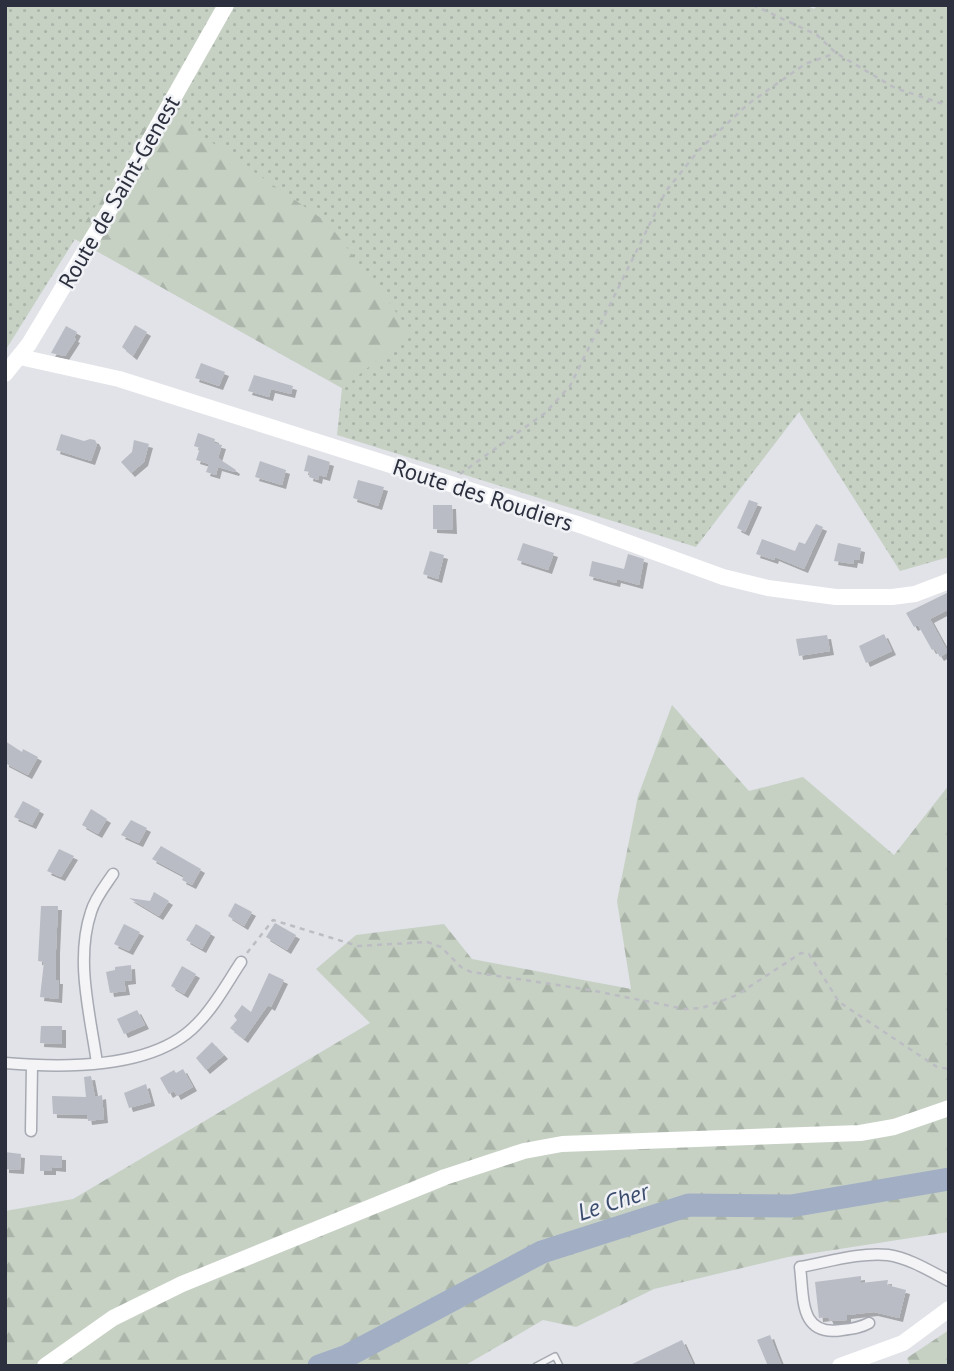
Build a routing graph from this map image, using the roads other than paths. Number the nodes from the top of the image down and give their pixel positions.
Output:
1 (226, 5) edge
2 (20, 357) junction
3 (5, 374) edge
4 (949, 581) edge
5 (113, 874) dead end
6 (241, 962) road end
7 (5, 1063) edge
8 (97, 1063) junction
9 (32, 1065) junction
10 (949, 1108) edge
11 (31, 1131) dead end
12 (949, 1281) edge
13 (949, 1309) edge
14 (869, 1323) dead end
15 (45, 1366) edge
16 (536, 1366) edge
17 (560, 1366) edge
18 (840, 1366) edge

1 - 2 street, Route de Saint-Genest
2 - 3 street, Route de Saint-Genest
2 - 4 street, Route des Roudiers
5 - 8 street
6 - 8 street
7 - 9 street
8 - 9 street
9 - 11 street
10 - 15 street
12 - 14 street
13 - 18 street
16 - 17 lane

